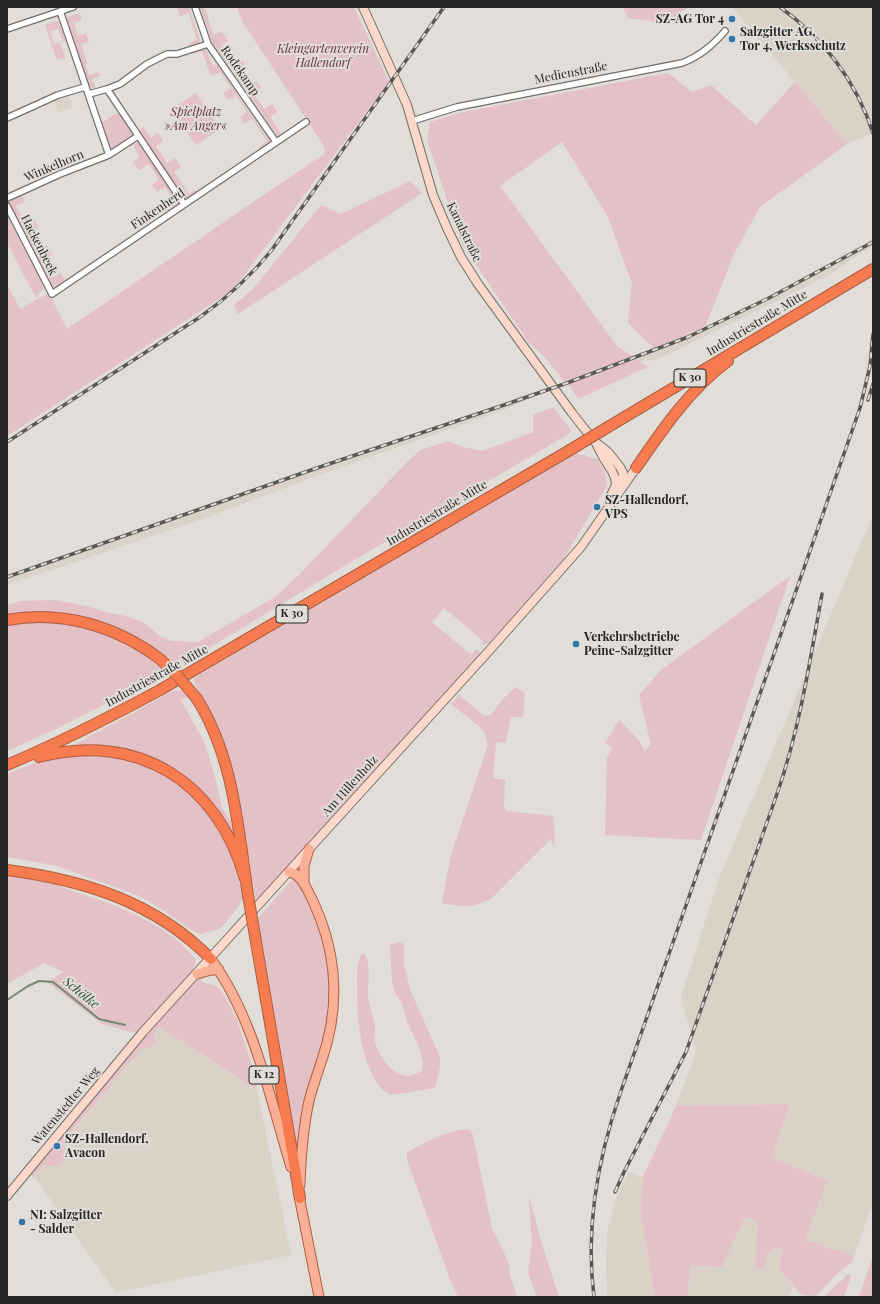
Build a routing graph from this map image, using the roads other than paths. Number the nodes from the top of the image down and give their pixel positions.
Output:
1 (73, 7) edge
2 (195, 7) edge
3 (363, 7) edge
4 (60, 11) junction
5 (7, 29) edge
6 (725, 31) dead end
7 (208, 44) junction
8 (85, 86) junction
9 (107, 89) junction
10 (89, 94) junction
11 (7, 118) edge
12 (412, 121) junction
13 (306, 122) dead end
14 (138, 136) junction
15 (276, 142) junction
16 (109, 155) junction
17 (7, 198) edge
18 (184, 204) junction
19 (7, 206) edge
20 (873, 269) edge
21 (52, 294) joint
22 (772, 330) junction
23 (594, 441) junction
24 (636, 468) junction
25 (612, 471) junction
26 (623, 473) junction
27 (622, 488) junction
28 (573, 554) junction
29 (7, 620) edge
30 (7, 765) edge
31 (309, 849) junction
32 (7, 870) edge
33 (289, 872) junction
34 (245, 879) junction
35 (304, 884) junction
36 (211, 959) junction
37 (219, 970) junction
38 (197, 974) junction
39 (143, 1032) joint
40 (7, 1196) edge
41 (300, 1198) junction
42 (319, 1297) edge

1 - 4 street
2 - 7 street, Rodekamp
3 - 12 street, Kanalstraße / K 12
4 - 5 street
4 - 8 street
6 - 12 street, Medienstraße
7 - 9 street
7 - 15 street, Rodekamp
8 - 10 street
8 - 11 street
9 - 10 street
9 - 14 street
10 - 16 street
12 - 23 street, Kanalstraße / K 12
13 - 15 street, Finkenherd
14 - 16 street, Winkelhorn
14 - 18 street
15 - 18 street, Finkenherd
16 - 17 street, Winkelhorn
18 - 21 street, Finkenherd
19 - 21 street, Hackenbeek
20 - 22 highway, Industriestraße Mitte / K 30
22 - 24 highway
22 - 30 highway, Industriestraße Mitte / K 30, bridge
23 - 25 street, Kanalstraße / K 12
23 - 26 street, Kanalstraße / K 12
24 - 26 street
24 - 27 street, Am Hillenholz
25 - 26 street
25 - 28 street, Am Hillenholz / K 12
26 - 27 street
27 - 28 street, Am Hillenholz / K 12
28 - 31 street, Am Hillenholz / K 12
29 - 34 highway, bridge
30 - 34 highway
31 - 33 street, Am Hillenholz / K 12
31 - 35 main road, K 12
32 - 36 highway
33 - 35 main road, K 12
33 - 36 street, Am Hillenholz / K 12
34 - 41 highway, bridge
35 - 41 main road, K 12
36 - 37 main road, K 12
36 - 38 street, Am Hillenholz
37 - 38 main road
37 - 41 main road, K 12
38 - 39 street, Am Hillenholz
39 - 40 street, Watenstedter Weg
41 - 42 main road, K 12

